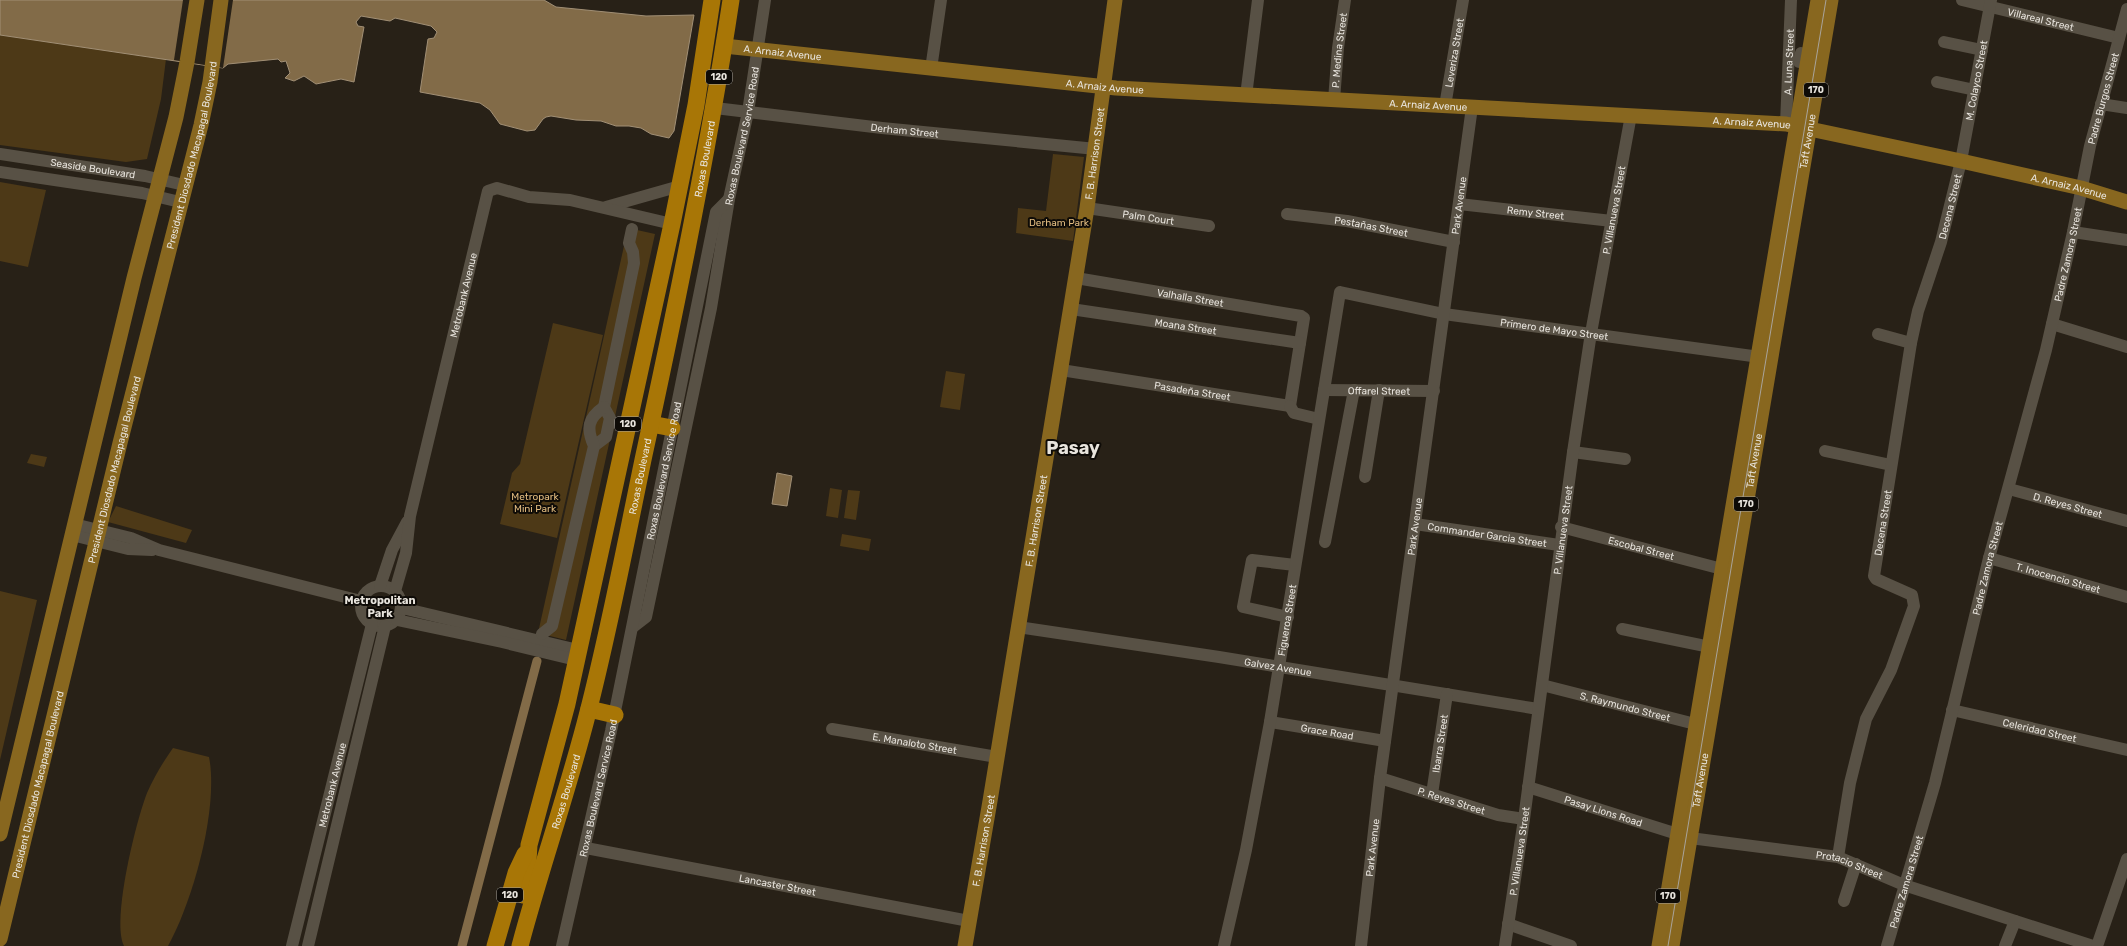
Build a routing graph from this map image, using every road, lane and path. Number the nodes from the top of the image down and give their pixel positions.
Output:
1 (197, 0) edge
2 (221, 0) edge
3 (712, 0) edge
4 (731, 0) edge
5 (765, 0) edge
6 (941, 0) edge
7 (1115, 0) edge
8 (1258, 0) edge
9 (1345, 0) edge
10 (1463, 0) edge
11 (1791, 0) edge
12 (1818, 0) edge
13 (1831, 0) edge
14 (1962, 0) edge
15 (1990, 3) edge
16 (2127, 9) edge
17 (2119, 38) junction
18 (1944, 42) dead end
19 (724, 46) junction
20 (758, 50) junction
21 (1982, 50) junction
22 (931, 69) junction
23 (1937, 82) dead end
24 (1103, 87) junction
25 (1975, 90) junction
26 (1246, 96) junction
27 (1334, 100) junction
28 (2101, 104) junction
29 (1445, 106) junction
30 (1472, 107) junction
31 (715, 108) junction
32 (2127, 108) edge
33 (748, 112) junction
34 (1631, 115) junction
35 (1797, 126) junction
36 (1096, 149) junction
37 (0, 154) edge
38 (1962, 161) junction
39 (0, 172) edge
40 (159, 178) junction
41 (184, 185) junction
42 (680, 186) junction
43 (2081, 188) junction
44 (154, 196) junction
45 (729, 199) junction
46 (180, 202) junction
47 (2127, 202) edge
48 (1459, 204) junction
49 (605, 207) junction
50 (1088, 208) junction
51 (1287, 214) dead end
52 (1612, 221) junction
53 (672, 224) junction
54 (1209, 226) dead end
55 (632, 229) dead end
56 (2073, 232) junction
57 (2127, 240) edge
58 (1454, 242) junction
59 (1076, 278) junction
60 (1340, 292) joint
61 (1071, 309) junction
62 (1444, 314) junction
63 (2052, 324) junction
64 (1591, 333) junction
65 (1878, 334) dead end
66 (1300, 343) junction
67 (1911, 343) junction
68 (2127, 347) edge
69 (1764, 358) junction
70 (1061, 370) junction
71 (1324, 390) junction
72 (1354, 390) junction
73 (1379, 390) junction
74 (1434, 390) junction
75 (1290, 406) junction
76 (604, 407) junction
77 (1319, 419) junction
78 (651, 424) junction
79 (672, 428) junction
80 (594, 446) junction
81 (1825, 451) dead end
82 (1573, 452) junction
83 (1626, 459) dead end
84 (1891, 466) junction
85 (1364, 477) dead end
86 (1742, 489) junction
87 (2009, 489) junction
88 (410, 516) junction
89 (2127, 521) edge
90 (1415, 524) junction
91 (1561, 527) junction
92 (73, 530) junction
93 (98, 536) junction
94 (1325, 542) dead end
95 (1559, 545) junction
96 (1989, 558) junction
97 (1295, 565) junction
98 (1722, 569) junction
99 (380, 586) junction
100 (1726, 589) junction
101 (395, 591) junction
102 (2127, 597) edge
103 (361, 602) junction
104 (402, 608) junction
105 (1288, 617) junction
106 (397, 620) junction
107 (372, 624) junction
108 (385, 626) junction
109 (633, 627) junction
110 (1018, 627) junction
111 (1622, 629) dead end
112 (542, 634) dead end
113 (525, 643) junction
114 (1710, 647) junction
115 (577, 655) junction
116 (1279, 667) junction
117 (1711, 678) junction
118 (1393, 685) junction
119 (1542, 686) junction
120 (1447, 694) junction
121 (589, 709) junction
122 (1538, 709) junction
123 (1952, 710) junction
124 (615, 715) junction
125 (1270, 722) junction
126 (1703, 726) junction
127 (832, 729) dead end
128 (1385, 741) junction
129 (2127, 750) edge
130 (997, 757) junction
131 (1380, 778) junction
132 (1528, 787) junction
133 (1432, 794) junction
134 (1524, 819) junction
135 (0, 834) edge
136 (1685, 836) junction
137 (529, 845) junction
138 (586, 848) junction
139 (549, 852) junction
140 (1838, 857) junction
141 (2127, 860) edge
142 (1856, 864) junction
143 (1904, 885) junction
144 (1844, 901) dead end
145 (969, 921) junction
146 (2015, 921) junction
147 (1508, 924) junction
148 (0, 939) edge
149 (292, 946) edge
150 (308, 946) edge
151 (495, 946) edge
152 (510, 946) edge
153 (520, 946) edge
154 (528, 946) edge
155 (562, 946) edge
156 (964, 946) edge
157 (1224, 946) edge
158 (1361, 946) edge
159 (1505, 946) edge
160 (1571, 946) edge
161 (1659, 946) edge
162 (1672, 946) edge
163 (1887, 946) edge
164 (2005, 946) edge
165 (2094, 946) edge
166 (2097, 946) edge

1 - 40 main road
2 - 41 main road, President Diosdado Macapagal Boulevard
3 - 42 highway, Roxas Boulevard / 120
4 - 19 highway, Roxas Boulevard / 120
5 - 20 street, Roxas Boulevard Service Road
6 - 22 street
7 - 24 main road, F. B. Harrison Street
8 - 26 street
9 - 27 street, P. Medina Street
10 - 29 street, Leveriza Street
11 - 35 street, A. Luna Street
12 - 35 main road, Taft Avenue / 170
13 - 35 main road, Taft Avenue / 170
14 - 15 street, Villareal Street
15 - 17 street, Villareal Street
15 - 21 street, M. Colayco Street
16 - 17 street, Padre Burgos Street
17 - 28 street, Padre Burgos Street
18 - 21 street
19 - 20 main road, A. Arnaiz Avenue
19 - 31 highway, Roxas Boulevard / 120
20 - 22 main road, A. Arnaiz Avenue
20 - 33 street, Roxas Boulevard Service Road
21 - 25 street, M. Colayco Street
22 - 24 main road, A. Arnaiz Avenue
23 - 25 street
24 - 26 main road, A. Arnaiz Avenue
24 - 36 main road, F. B. Harrison Street
25 - 38 street, M. Colayco Street
26 - 27 main road, A. Arnaiz Avenue
27 - 29 main road, A. Arnaiz Avenue
28 - 32 street
28 - 43 street, Padre Burgos Street
29 - 30 main road, A. Arnaiz Avenue
30 - 34 main road, A. Arnaiz Avenue
30 - 48 street, Park Avenue
31 - 33 street, Derham Street
31 - 78 highway, Roxas Boulevard / 120
33 - 36 street, Derham Street
33 - 45 street, Roxas Boulevard Service Road
34 - 35 main road, A. Arnaiz Avenue
34 - 52 street, P. Villanueva Street
35 - 38 main road, A. Arnaiz Avenue
35 - 69 main road, Taft Avenue / 170
36 - 50 main road, F. B. Harrison Street
37 - 40 street, Seaside Boulevard
38 - 43 main road, A. Arnaiz Avenue
38 - 67 street, Decena Street
39 - 44 street, Seaside Boulevard
40 - 41 street, Seaside Boulevard
40 - 44 main road
41 - 46 main road, President Diosdado Macapagal Boulevard
42 - 49 street, Metrobank Avenue
42 - 53 highway, Roxas Boulevard / 120
43 - 47 main road, A. Arnaiz Avenue
43 - 56 street, Padre Zamora Street
44 - 46 street, Seaside Boulevard
44 - 92 main road
45 - 79 street, Roxas Boulevard Service Road
45 - 109 street
46 - 93 main road, President Diosdado Macapagal Boulevard
48 - 52 street, Remy Street
48 - 58 street, Park Avenue
49 - 53 street, Metrobank Avenue
49 - 88 street, Metrobank Avenue
50 - 54 street, Palm Court
50 - 59 main road, F. B. Harrison Street
51 - 58 street, Pestañas Street
52 - 64 street, P. Villanueva Street
53 - 115 highway, Roxas Boulevard / 120
55 - 76 street
56 - 57 street
56 - 63 street, Padre Zamora Street
58 - 62 street, Park Avenue
59 - 61 main road, F. B. Harrison Street
59 - 66 street, Valhalla Street
60 - 62 street, Primero de Mayo Street
60 - 71 street, Figueroa Street
61 - 66 street, Moana Street
61 - 70 main road, F. B. Harrison Street
62 - 64 street, Primero de Mayo Street
62 - 74 street, Park Avenue
63 - 68 street
63 - 87 street, Padre Zamora Street
64 - 69 street, Primero de Mayo Street
64 - 82 street, P. Villanueva Street
65 - 67 street
66 - 75 street
67 - 84 street, Decena Street
69 - 86 main road, Taft Avenue / 170
70 - 75 street, Pasadeña Street
70 - 110 main road, F. B. Harrison Street
71 - 72 street, Offarel Street
71 - 77 street, Figueroa Street
72 - 73 street, Offarel Street
72 - 94 street
73 - 74 street, Offarel Street
73 - 85 street
74 - 90 street, Park Avenue
75 - 77 street, Pasadeña Street
76 - 80 street
76 - 80 street
77 - 97 street, Figueroa Street
78 - 79 highway
78 - 121 highway, Roxas Boulevard / 120
79 - 109 street, Roxas Boulevard Service Road
80 - 112 street
81 - 84 street
82 - 83 street
82 - 91 street, P. Villanueva Street
84 - 140 street, Decena Street
86 - 98 main road, Taft Avenue / 170
86 - 100 main road, Taft Avenue / 170
87 - 89 street, D. Reyes Street
87 - 96 street, Padre Zamora Street
88 - 99 street, Metrobank Avenue
88 - 101 street, Metrobank Avenue
90 - 95 street, Commander Garcia Street
90 - 118 street, Park Avenue
91 - 95 street, P. Villanueva Street
91 - 98 street, Escobal Street
92 - 93 street
92 - 135 main road
93 - 103 street
93 - 148 main road, President Diosdado Macapagal Boulevard
95 - 119 street, P. Villanueva Street
96 - 102 street, T. Inocencio Street
96 - 123 street, Padre Zamora Street
97 - 105 street, Figueroa Street
97 - 105 street
98 - 100 main road, Taft Avenue / 170
99 - 101 street
99 - 103 street
100 - 114 main road, Taft Avenue / 170
100 - 117 main road, Taft Avenue / 170
101 - 104 street
103 - 107 street
104 - 106 street
104 - 113 street
105 - 116 street, Figueroa Street
106 - 108 street
106 - 113 street
107 - 108 street
107 - 149 street, Metrobank Avenue
108 - 150 street, Metrobank Avenue
109 - 124 street, Roxas Boulevard Service Road
110 - 116 street, Galvez Avenue
110 - 130 main road, F. B. Harrison Street
111 - 114 street
113 - 115 street
114 - 117 main road, Taft Avenue / 170
115 - 137 highway, Roxas Boulevard / 120
116 - 118 street, Galvez Avenue
116 - 125 street, Figueroa Street
117 - 126 main road, Taft Avenue / 170
118 - 120 street, Galvez Avenue
118 - 128 street, Park Avenue
119 - 122 street, P. Villanueva Street
119 - 126 street, S. Raymundo Street
120 - 122 street, Galvez Avenue
120 - 133 street, Ibarra Street
121 - 124 highway
121 - 139 highway, Roxas Boulevard / 120
122 - 132 street, P. Villanueva Street
123 - 129 street, Celeridad Street
123 - 143 street, Padre Zamora Street
124 - 138 street, Roxas Boulevard Service Road
125 - 128 street, Grace Road
125 - 157 street, Figueroa Street
126 - 136 main road, Taft Avenue / 170
127 - 130 street, E. Manaloto Street
128 - 131 street, Park Avenue
130 - 145 main road, F. B. Harrison Street
131 - 133 street, P. Reyes Street
131 - 158 street, Park Avenue
132 - 134 street, P. Villanueva Street
132 - 136 street, Pasay Lions Road
133 - 134 street, P. Reyes Street
134 - 147 street, P. Villanueva Street
136 - 140 street, Protacio Street
136 - 161 main road, Taft Avenue / 170
136 - 162 main road, Taft Avenue / 170
137 - 151 highway, 120
137 - 152 highway, Roxas Boulevard / 120
138 - 145 street, Lancaster Street
138 - 155 street, Roxas Boulevard Service Road
139 - 153 highway, Roxas Boulevard / 120
139 - 154 highway, 120
140 - 142 street, Protacio Street
141 - 166 street
142 - 143 street, Protacio Street
142 - 144 street
143 - 146 street, Protacio Street
143 - 163 street, Padre Zamora Street
145 - 156 main road, F. B. Harrison Street
146 - 164 street
146 - 165 street, Protacio Street
147 - 159 street, P. Villanueva Street
147 - 160 street

